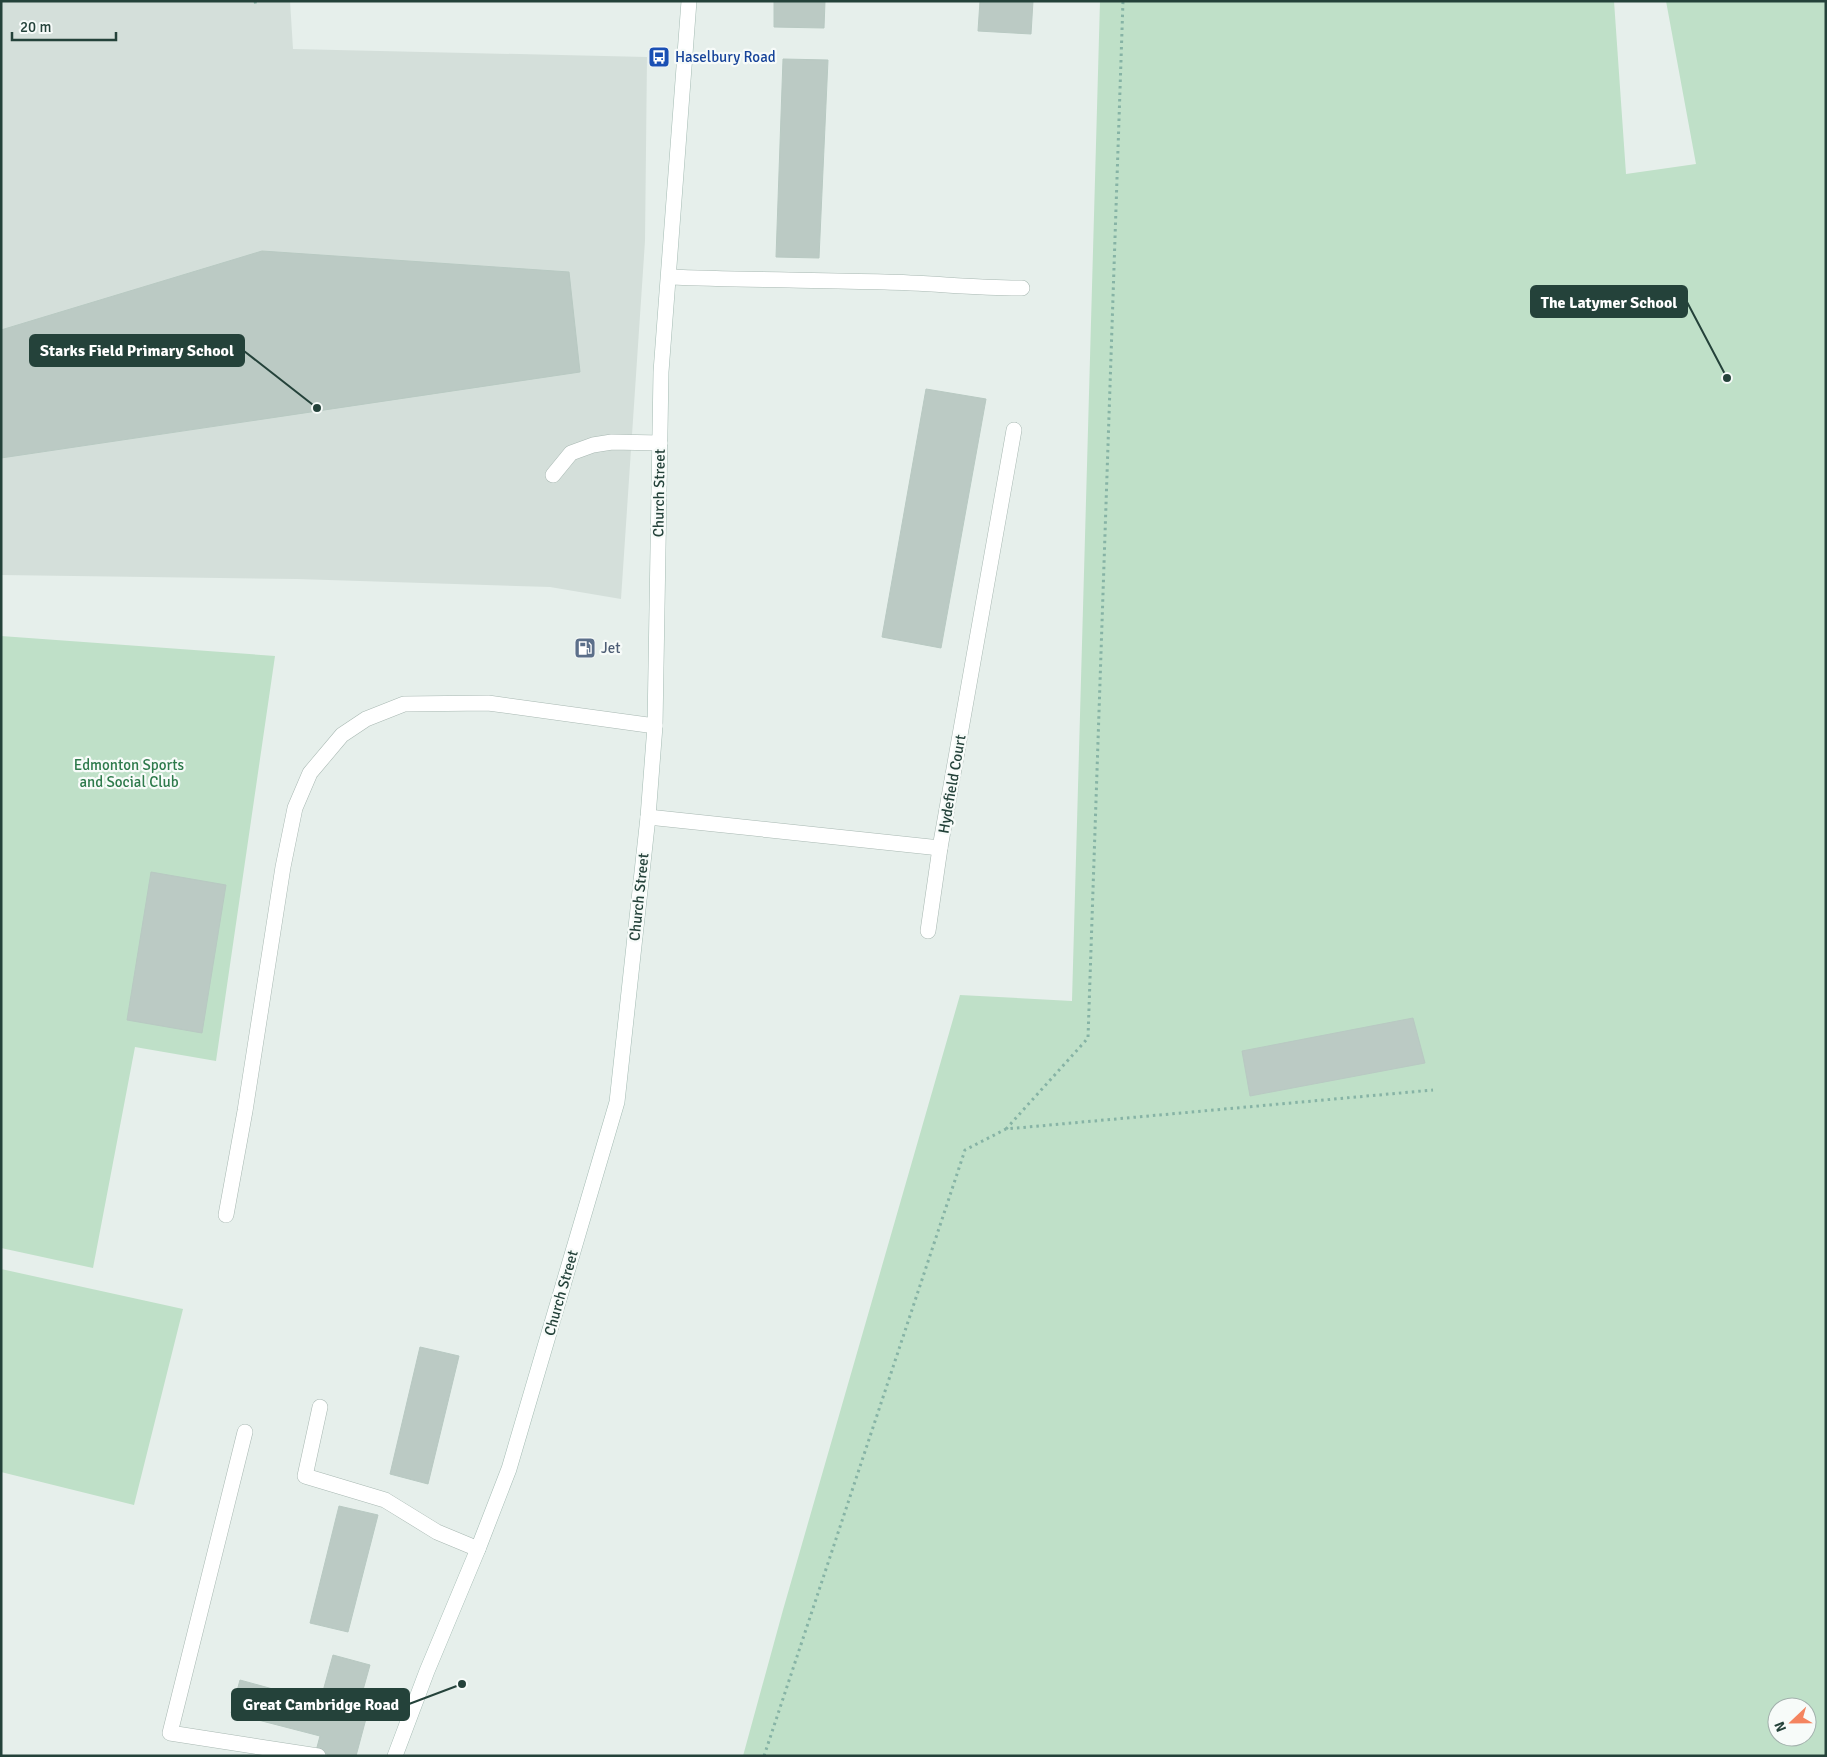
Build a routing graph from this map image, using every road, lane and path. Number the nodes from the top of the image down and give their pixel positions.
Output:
1 (255, 1) edge
2 (689, 1) edge
3 (1123, 1) edge
4 (256, 6) dead end
5 (669, 278) junction
6 (1022, 288) dead end
7 (1014, 430) dead end
8 (660, 443) junction
9 (553, 475) dead end
10 (655, 726) junction
11 (648, 818) junction
12 (940, 848) junction
13 (928, 931) dead end
14 (1433, 1090) dead end
15 (1006, 1129) junction
16 (226, 1215) dead end
17 (320, 1407) dead end
18 (245, 1432) dead end
19 (478, 1549) junction
20 (318, 1756) edge
21 (395, 1756) edge
22 (764, 1756) edge

1 - 4 path
2 - 5 main road, Church Street
3 - 15 path
5 - 6 main road
5 - 8 main road, Church Street
7 - 12 main road, Hydefield Court
8 - 9 main road
8 - 10 main road, Church Street
10 - 11 main road, Church Street
10 - 16 main road
11 - 12 main road, Hydefield Court
11 - 19 main road, Church Street
12 - 13 main road
14 - 15 path
15 - 22 path
17 - 19 main road
18 - 20 main road
19 - 21 main road, Church Street

